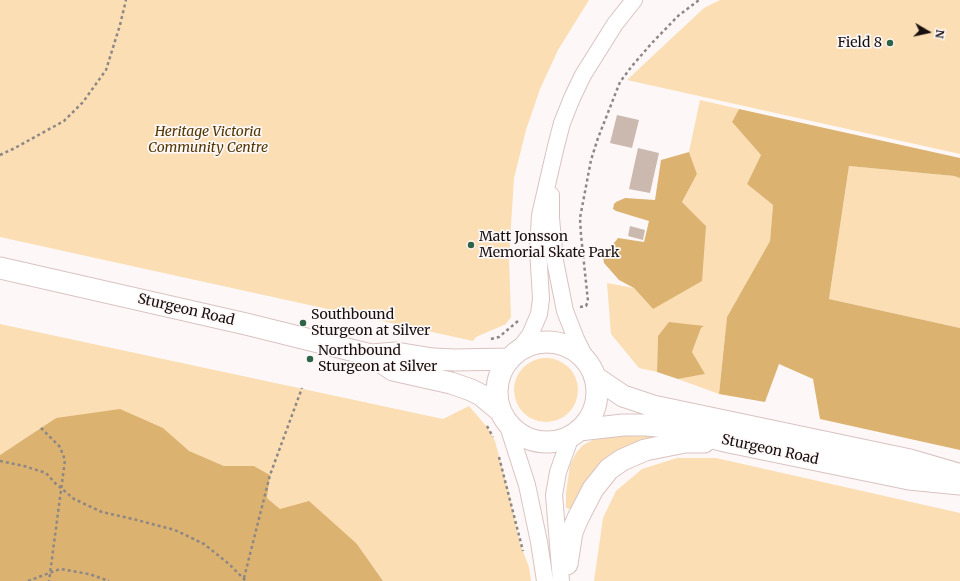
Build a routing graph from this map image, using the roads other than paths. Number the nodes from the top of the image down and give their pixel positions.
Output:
1 (634, 0) edge
2 (551, 165) junction
3 (0, 268) edge
4 (514, 354) junction
5 (372, 355) junction
6 (591, 369) junction
7 (497, 418) junction
8 (575, 433) junction
9 (730, 442) junction
10 (960, 475) edge
11 (960, 484) edge
12 (564, 575) edge
13 (545, 581) edge

1 - 2 street
2 - 4 street
2 - 6 street
3 - 5 main road, Sturgeon Road
4 - 5 main road, Sturgeon Road
4 - 6 main road
4 - 7 main road
5 - 7 main road, Sturgeon Road
6 - 8 main road
6 - 10 main road, Sturgeon Road
7 - 8 main road
7 - 13 street
8 - 9 main road, Sturgeon Road
8 - 12 street
9 - 11 main road, Sturgeon Road
9 - 12 main road

